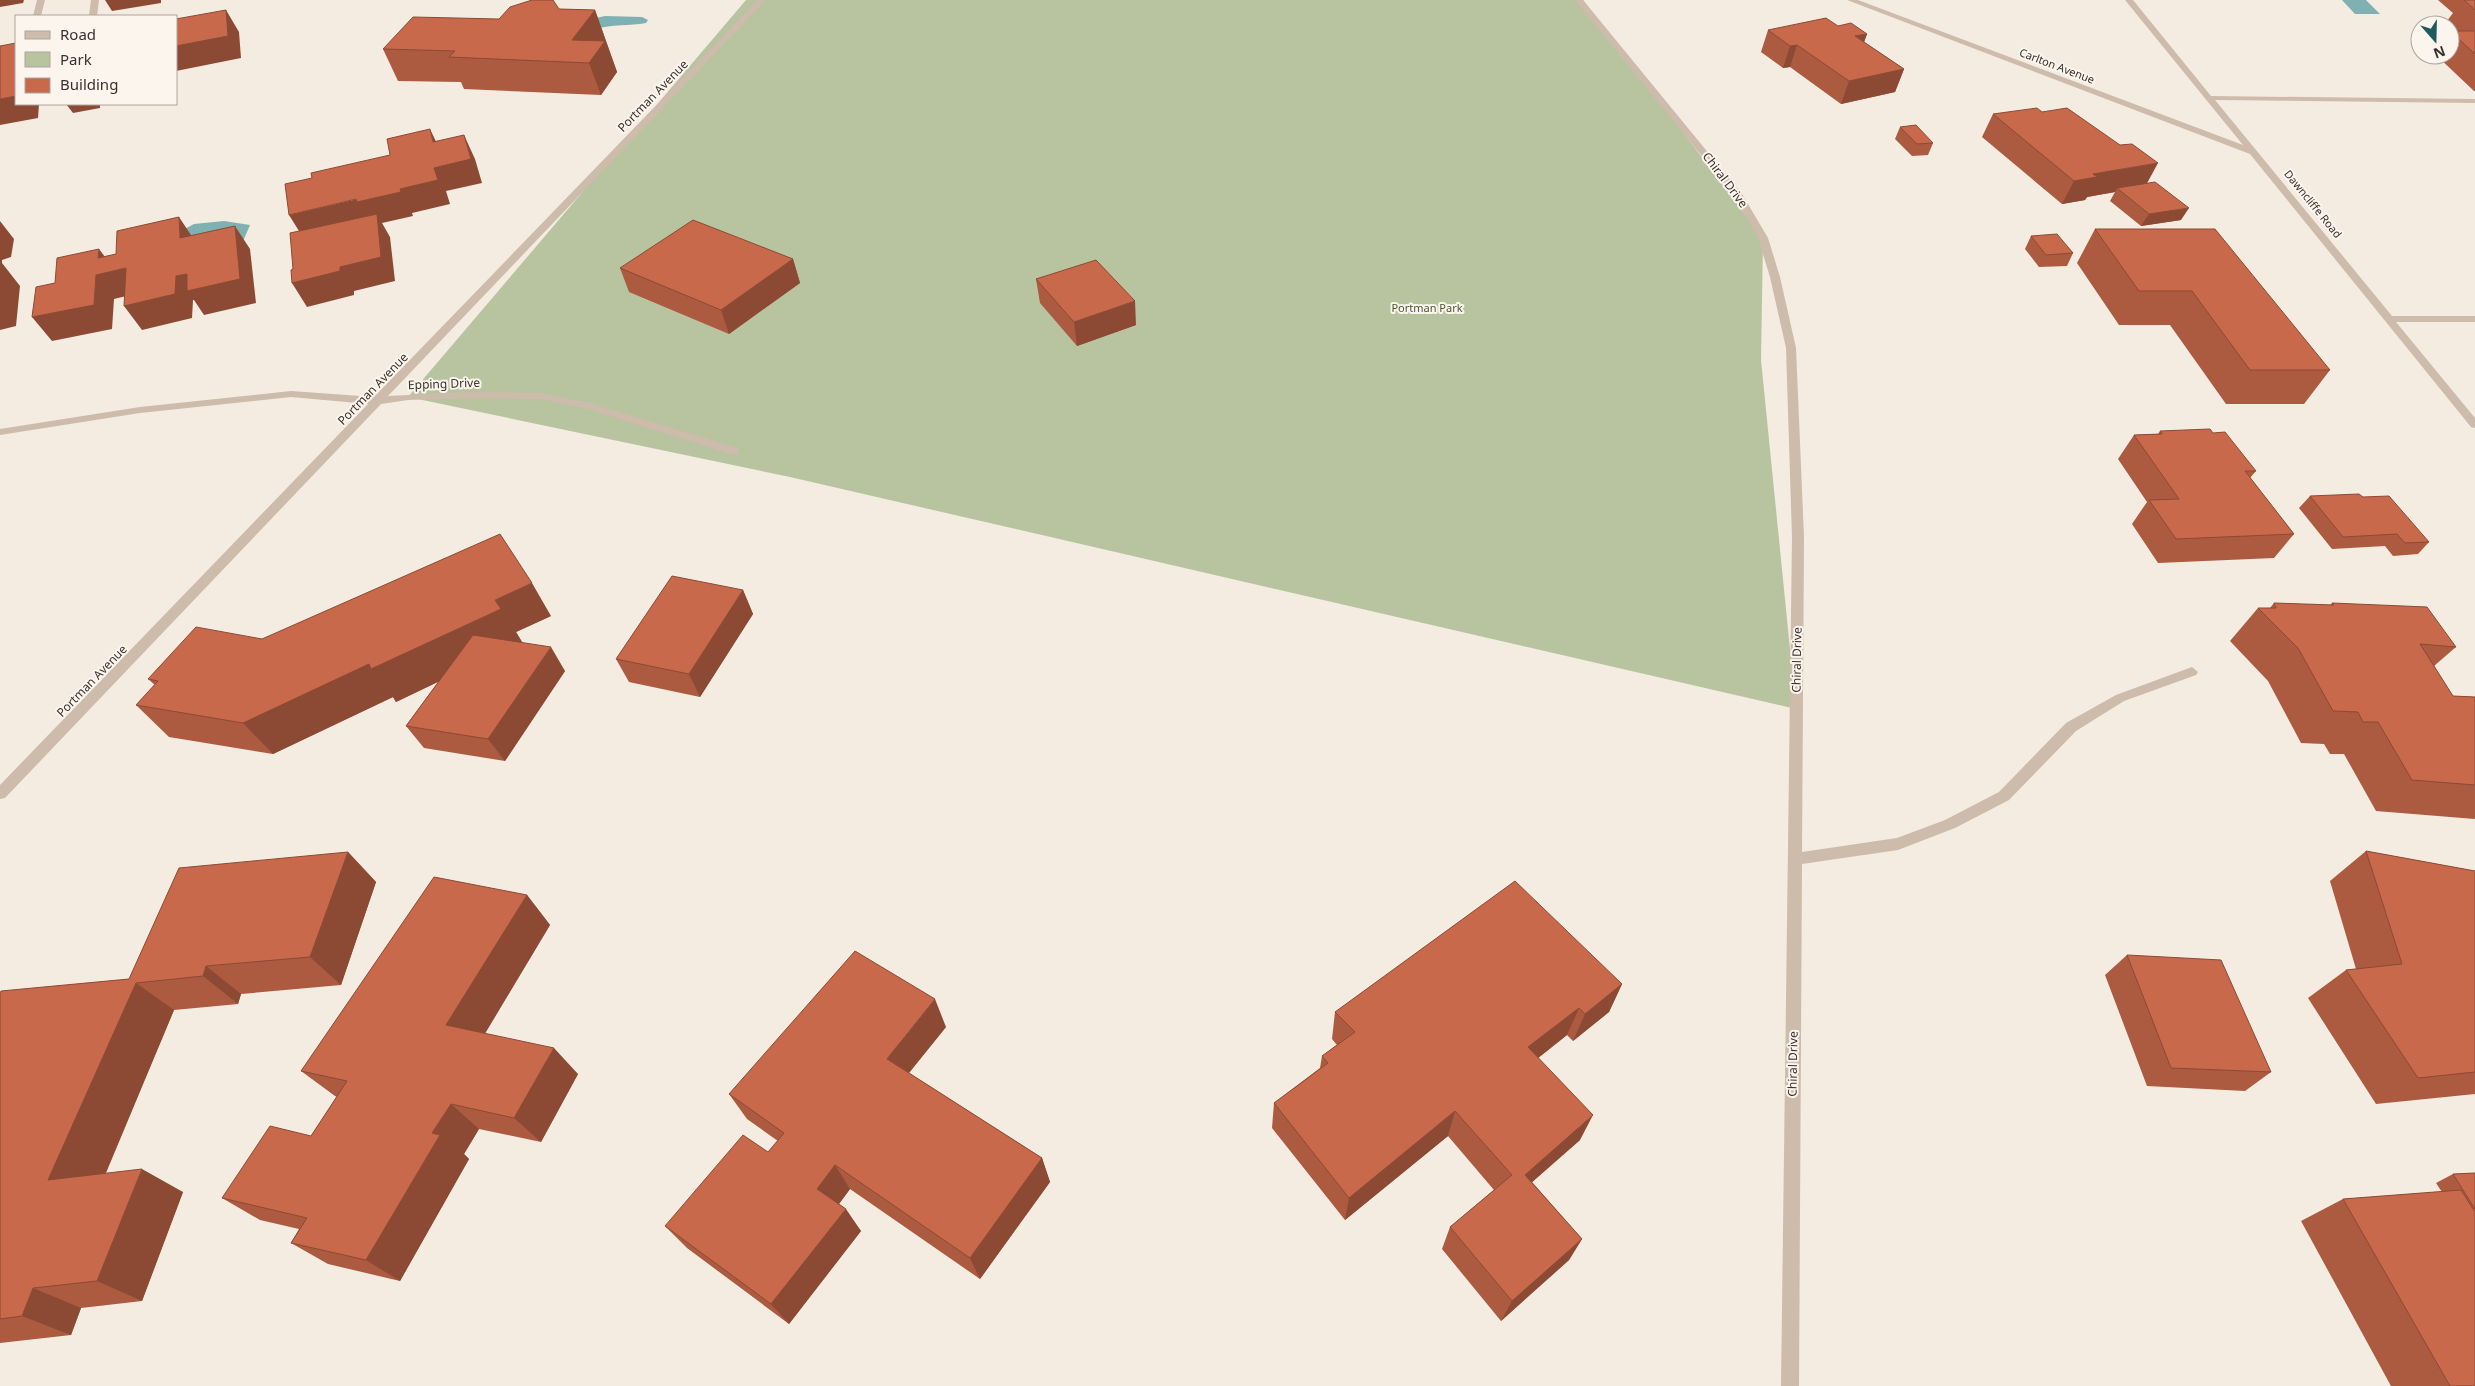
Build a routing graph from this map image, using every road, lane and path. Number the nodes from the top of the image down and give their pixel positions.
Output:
1 (40, 0) edge
2 (95, 0) edge
3 (762, 0) edge
4 (1579, 0) edge
5 (1851, 0) edge
6 (2129, 0) edge
7 (37, 15) edge
8 (93, 15) edge
9 (2210, 98) junction
10 (2475, 101) edge
11 (2255, 153) junction
12 (2389, 318) junction
13 (2475, 318) edge
14 (378, 401) junction
15 (2475, 424) edge
16 (0, 432) edge
17 (734, 451) dead end
18 (2192, 672) dead end
19 (0, 794) edge
20 (1795, 859) junction
21 (1790, 1386) edge

1 - 7 street
2 - 8 street
3 - 14 street, Portman Avenue
4 - 20 street, Chiral Drive
5 - 11 street, Carlton Avenue
6 - 9 street, Dawncliffe Road
9 - 10 street
9 - 11 street, Dawncliffe Road
11 - 12 street, Dawncliffe Road
12 - 13 street
12 - 15 street, Dawncliffe Road
14 - 16 street, Epping Drive
14 - 17 street, Epping Drive
14 - 19 street, Portman Avenue
18 - 20 street
20 - 21 street, Chiral Drive

